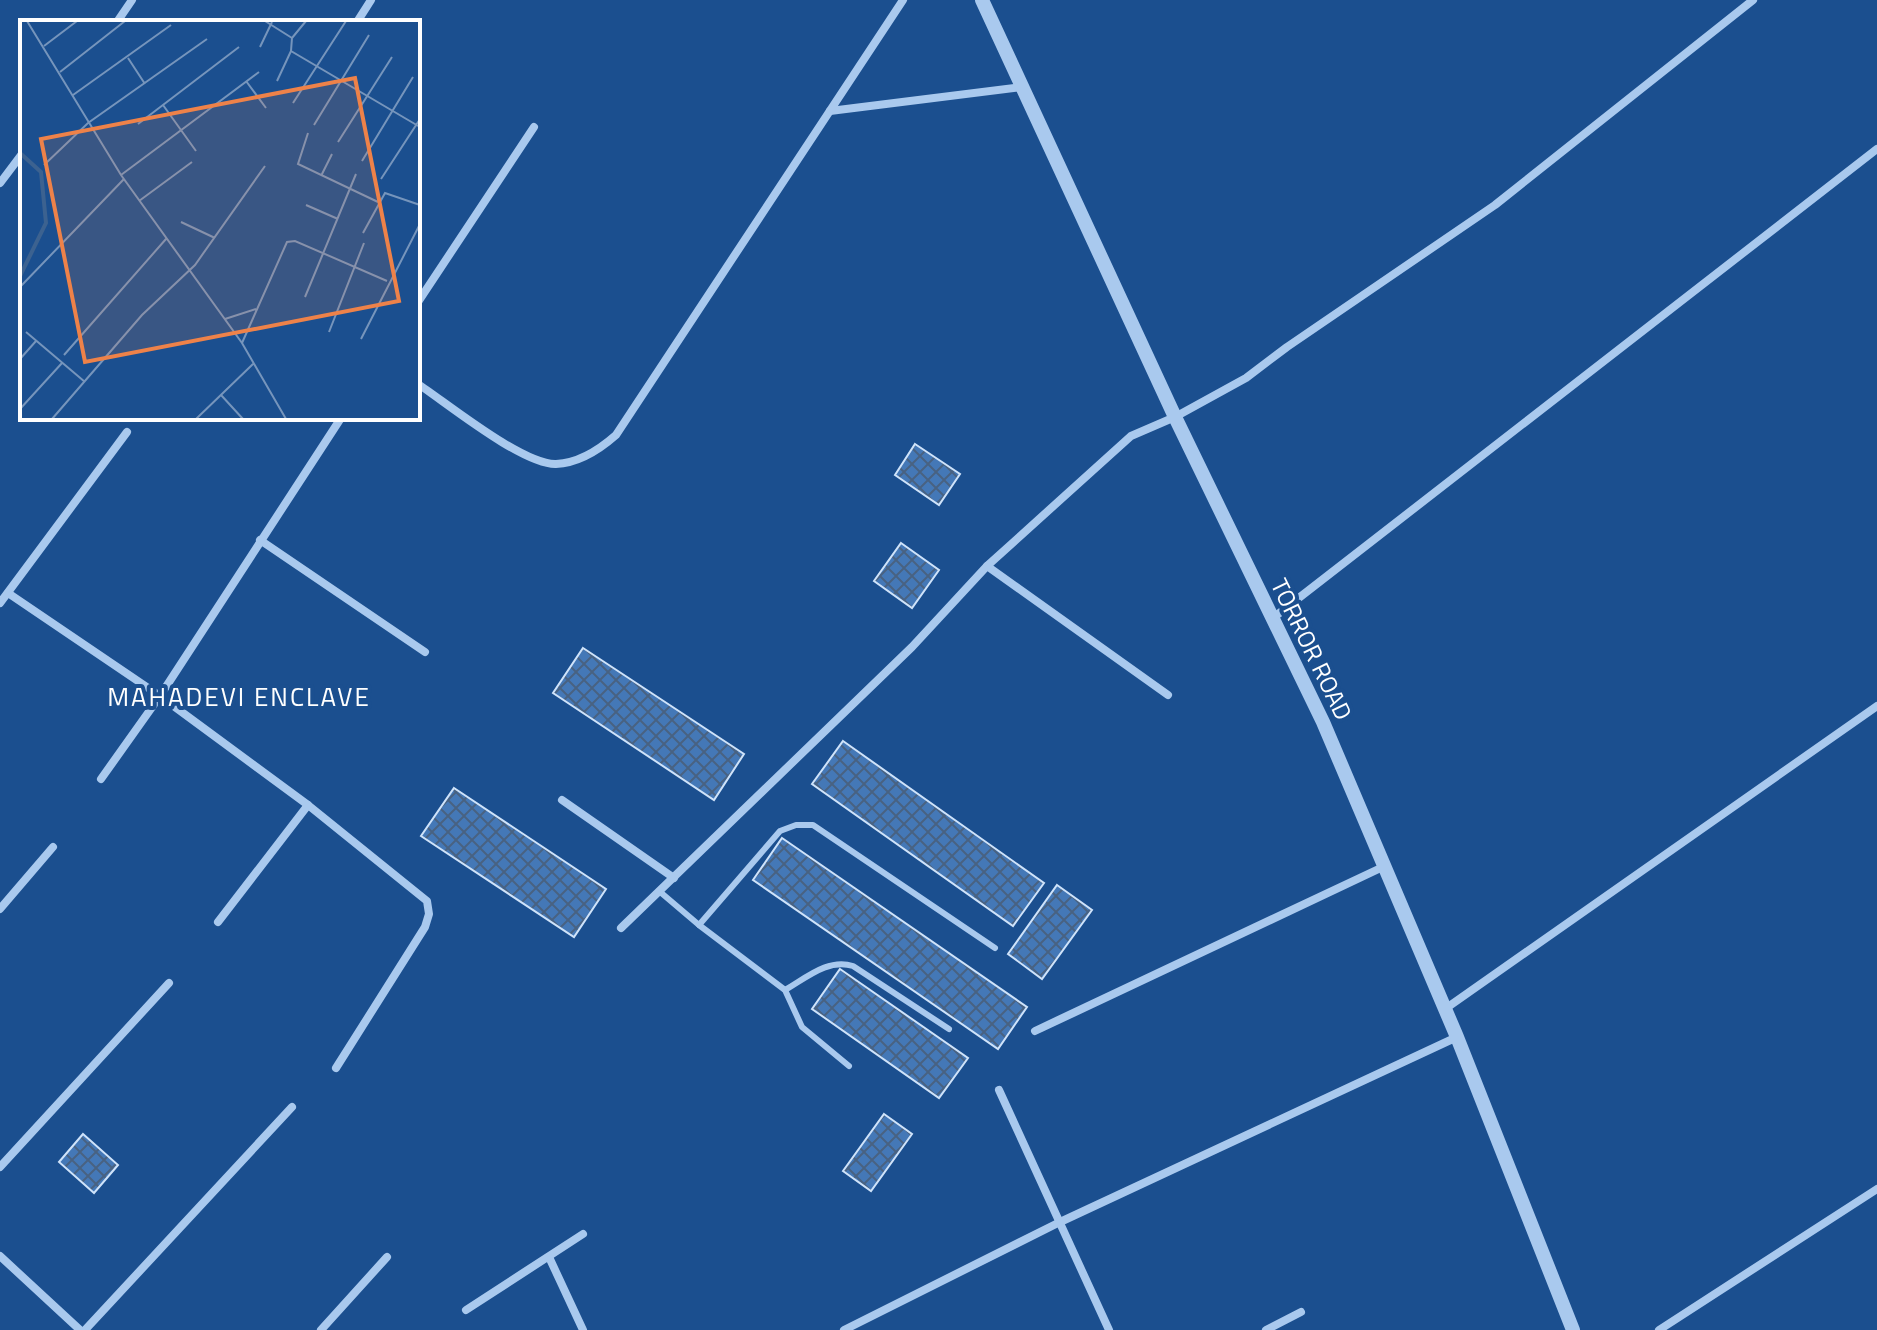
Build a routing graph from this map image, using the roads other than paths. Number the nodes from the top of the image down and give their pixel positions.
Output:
1 (132, 0) edge
2 (371, 0) edge
3 (903, 0) edge
4 (982, 0) edge
5 (1753, 0) edge
6 (118, 20) edge
7 (358, 20) edge
8 (1022, 87) junction
9 (830, 111) junction
10 (534, 127) dead end
11 (1877, 149) edge
12 (20, 157) edge
13 (0, 183) edge
14 (420, 299) edge
15 (420, 385) edge
16 (1175, 417) junction
17 (340, 420) edge
18 (127, 432) dead end
19 (260, 540) junction
20 (987, 566) junction
21 (8, 593) junction
22 (0, 603) edge
23 (1273, 618) junction
24 (425, 652) dead end
25 (1168, 695) dead end
26 (160, 696) junction
27 (1877, 706) edge
28 (101, 779) dead end
29 (562, 800) dead end
30 (308, 805) junction
31 (53, 847) dead end
32 (1385, 866) junction
33 (674, 878) junction
34 (659, 891) junction
35 (0, 909) edge
36 (218, 922) dead end
37 (699, 925) junction
38 (621, 928) dead end
39 (995, 948) dead end
40 (169, 983) dead end
41 (785, 990) junction
42 (1445, 1009) junction
43 (949, 1029) dead end
44 (1035, 1031) dead end
45 (1457, 1037) junction
46 (849, 1066) dead end
47 (336, 1068) dead end
48 (999, 1090) dead end
49 (292, 1107) dead end
50 (0, 1167) edge
51 (1877, 1189) edge
52 (1058, 1223) junction
53 (583, 1234) dead end
54 (0, 1256) edge
55 (387, 1257) dead end
56 (549, 1257) junction
57 (466, 1310) dead end
58 (1301, 1312) dead end
59 (83, 1330) edge
60 (321, 1330) edge
61 (583, 1330) edge
62 (844, 1330) edge
63 (1109, 1330) edge
64 (1266, 1330) edge
65 (1573, 1330) edge
66 (1659, 1330) edge

1 - 6 street
2 - 7 street
3 - 9 street
4 - 8 street, TORROR ROAD
5 - 16 street
8 - 9 street
8 - 16 street, TORROR ROAD
9 - 15 street
10 - 14 street
11 - 23 street
12 - 13 street
16 - 20 street
16 - 23 street, TORROR ROAD
17 - 19 street
18 - 21 street
19 - 24 street
19 - 26 street
20 - 25 street
20 - 33 street
21 - 22 street
21 - 26 street
23 - 32 street, TORROR ROAD
26 - 28 street
26 - 30 street
27 - 42 street
29 - 33 street
30 - 36 street
30 - 47 street
31 - 35 street
32 - 42 street, TORROR ROAD
32 - 44 street
33 - 34 street
34 - 37 lane
34 - 38 street
37 - 39 lane
37 - 41 lane
40 - 50 street
41 - 43 lane
41 - 46 lane
42 - 45 street, TORROR ROAD
45 - 52 street
45 - 65 street, TORROR ROAD
48 - 52 street
49 - 59 street
51 - 66 street
52 - 62 street
52 - 63 street
53 - 56 street
54 - 59 street
55 - 60 street
56 - 57 street
56 - 61 street
58 - 64 street

